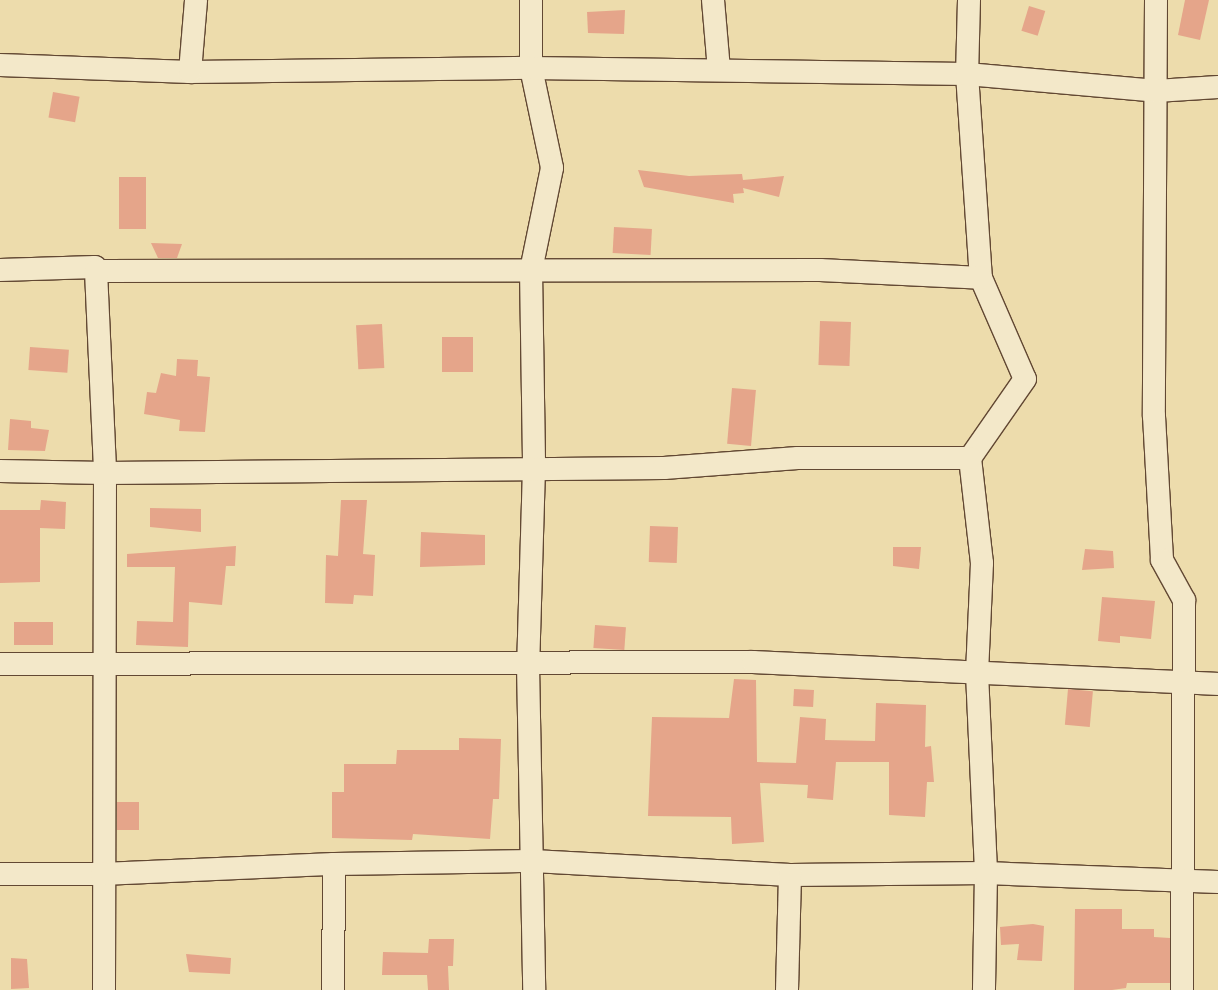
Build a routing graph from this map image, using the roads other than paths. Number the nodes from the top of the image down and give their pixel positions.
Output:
1 (196, 0) edge
2 (531, 0) edge
3 (713, 0) edge
4 (969, 0) edge
5 (1156, 0) edge
6 (0, 65) edge
7 (531, 68) junction
8 (719, 70) junction
9 (190, 72) junction
10 (967, 74) junction
11 (1218, 87) edge
12 (1156, 91) junction
13 (0, 270) edge
14 (531, 270) junction
15 (96, 271) junction
16 (981, 278) junction
17 (970, 458) junction
18 (534, 468) junction
19 (0, 471) edge
20 (105, 473) junction
21 (0, 664) edge
22 (102, 664) junction
23 (528, 665) junction
24 (977, 672) junction
25 (1185, 682) junction
26 (1218, 684) edge
27 (533, 861) junction
28 (334, 864) junction
29 (986, 873) junction
30 (0, 874) edge
31 (102, 874) junction
32 (790, 875) junction
33 (1183, 882) junction
34 (1218, 882) edge
35 (104, 990) edge
36 (333, 990) edge
37 (534, 990) edge
38 (787, 990) edge
39 (984, 990) edge
40 (1182, 990) edge

1 - 9 street
2 - 7 street
3 - 8 street
4 - 10 street
5 - 12 street
6 - 9 street
7 - 8 street
7 - 9 street
7 - 14 street
8 - 10 street
10 - 12 street
10 - 16 street
11 - 12 street
12 - 25 street
13 - 15 street
14 - 15 street
14 - 16 street
14 - 18 street
15 - 20 street
16 - 17 street
17 - 18 street
17 - 24 street
18 - 20 street
18 - 23 street
19 - 20 street
20 - 22 street
21 - 22 street
22 - 23 street
22 - 31 street
23 - 24 street
23 - 27 street
24 - 25 street
24 - 29 street
25 - 26 street
25 - 33 street
27 - 28 street
27 - 32 street
27 - 37 street
28 - 31 street
28 - 36 street
29 - 32 street
29 - 33 street
29 - 39 street
30 - 31 street
31 - 35 street
32 - 38 street
33 - 34 street
33 - 40 street

